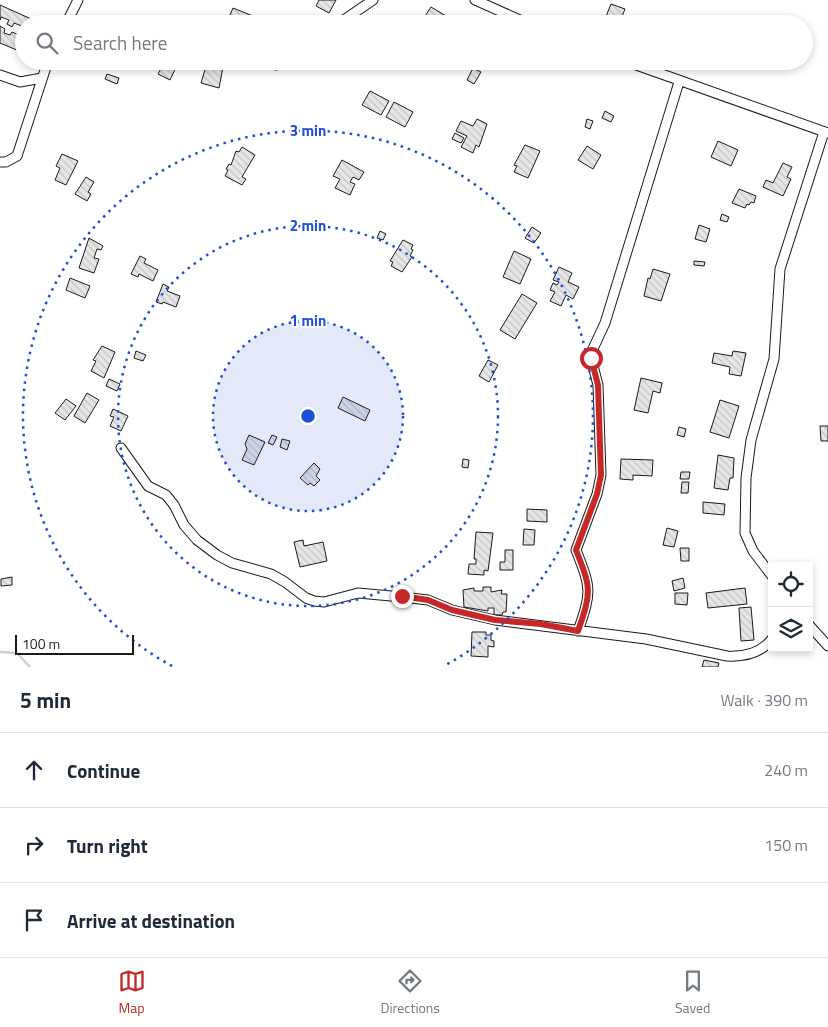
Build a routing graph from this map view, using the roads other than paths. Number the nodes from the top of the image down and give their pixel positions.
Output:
1 (78, 0) edge
2 (373, 0) edge
3 (475, 0) edge
4 (70, 15) edge
5 (351, 15) edge
6 (509, 15) edge
7 (45, 70) edge
8 (648, 70) edge
9 (0, 75) edge
10 (42, 78) junction
11 (679, 82) junction
12 (826, 133) edge
13 (0, 162) edge
14 (121, 448) dead end
15 (768, 571) edge
16 (813, 629) edge
17 (578, 631) junction
18 (768, 642) edge
19 (828, 646) edge

1 - 4 street
2 - 5 street
3 - 6 street
7 - 10 street
8 - 11 street
9 - 10 street
10 - 13 street
11 - 12 street
11 - 17 street
12 - 15 street
14 - 17 street
16 - 19 street
17 - 18 street

